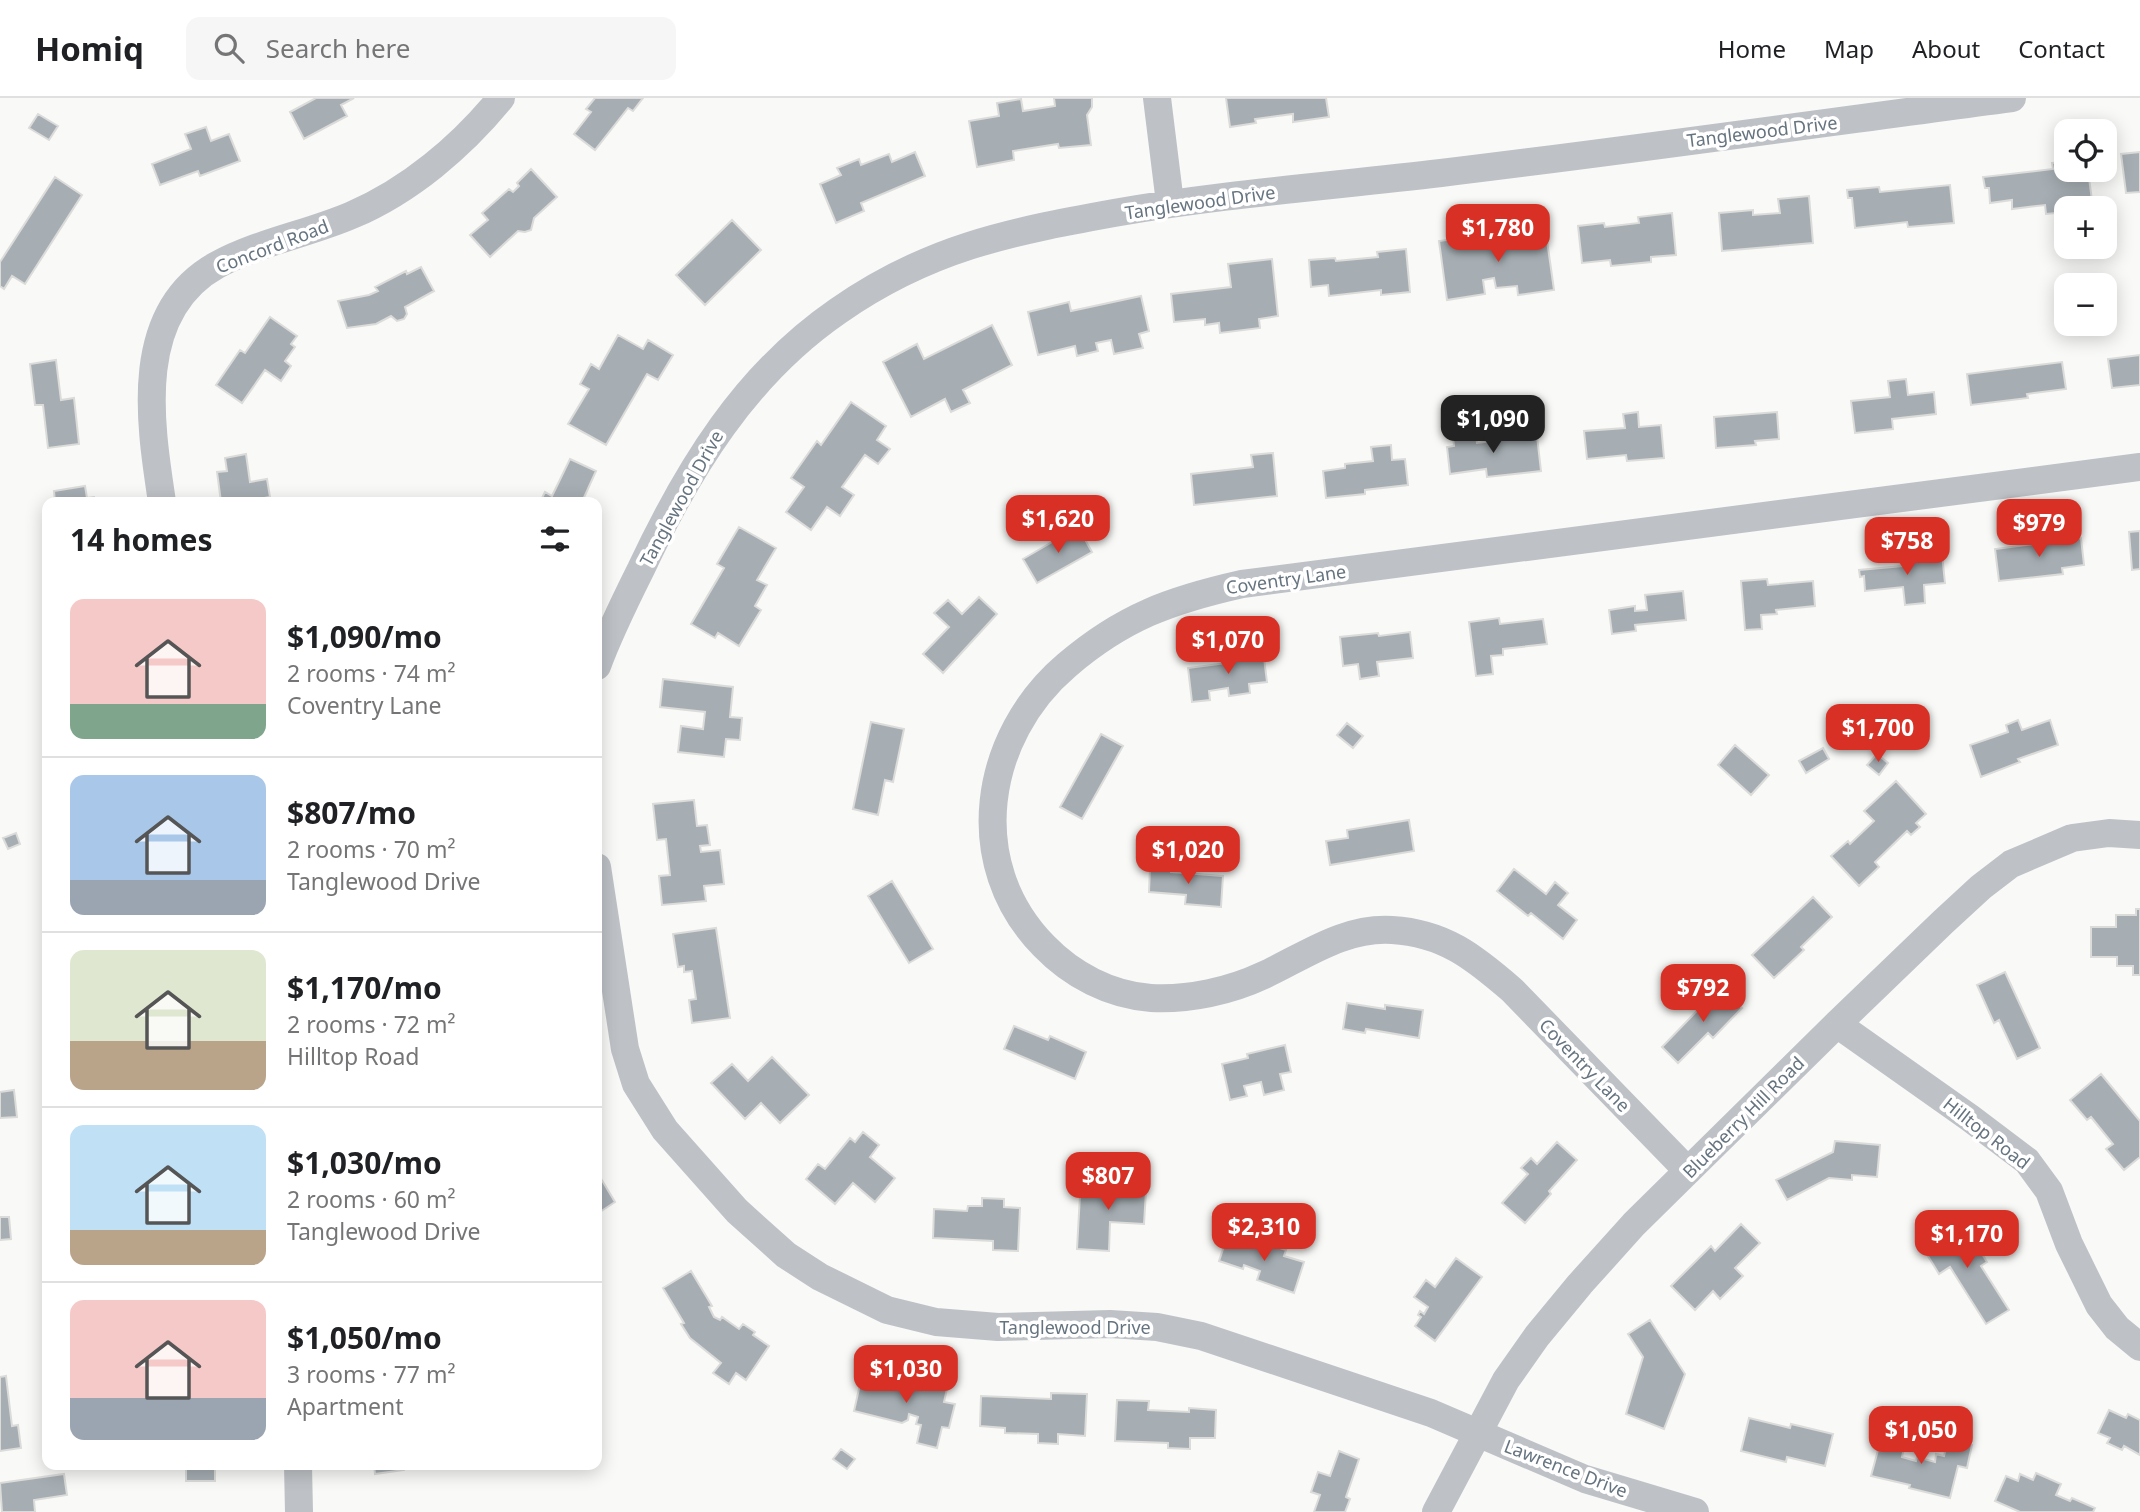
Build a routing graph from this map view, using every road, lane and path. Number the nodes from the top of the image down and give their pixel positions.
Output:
1 (501, 98) edge
2 (1157, 98) edge
3 (2012, 98) edge
4 (1170, 204) junction
5 (2140, 467) edge
6 (161, 497) edge
7 (602, 652) edge
8 (2140, 835) edge
9 (602, 900) edge
10 (1837, 1024) junction
11 (1688, 1171) junction
12 (2140, 1347) edge
13 (1477, 1433) junction
14 (298, 1470) edge
15 (299, 1512) edge
16 (1436, 1512) edge
17 (1695, 1512) edge

1 - 6 street, Concord Road
2 - 4 street
3 - 4 street, Tanglewood Drive
4 - 7 street, Tanglewood Drive
5 - 11 street, Coventry Lane
8 - 10 street, Blueberry Hill Road
9 - 13 street, Tanglewood Drive
10 - 11 street, Blueberry Hill Road
10 - 12 street, Hilltop Road
11 - 13 street, Blueberry Hill Road
13 - 16 street, Blueberry Hill Road
13 - 17 street, Lawrence Drive
14 - 15 street

